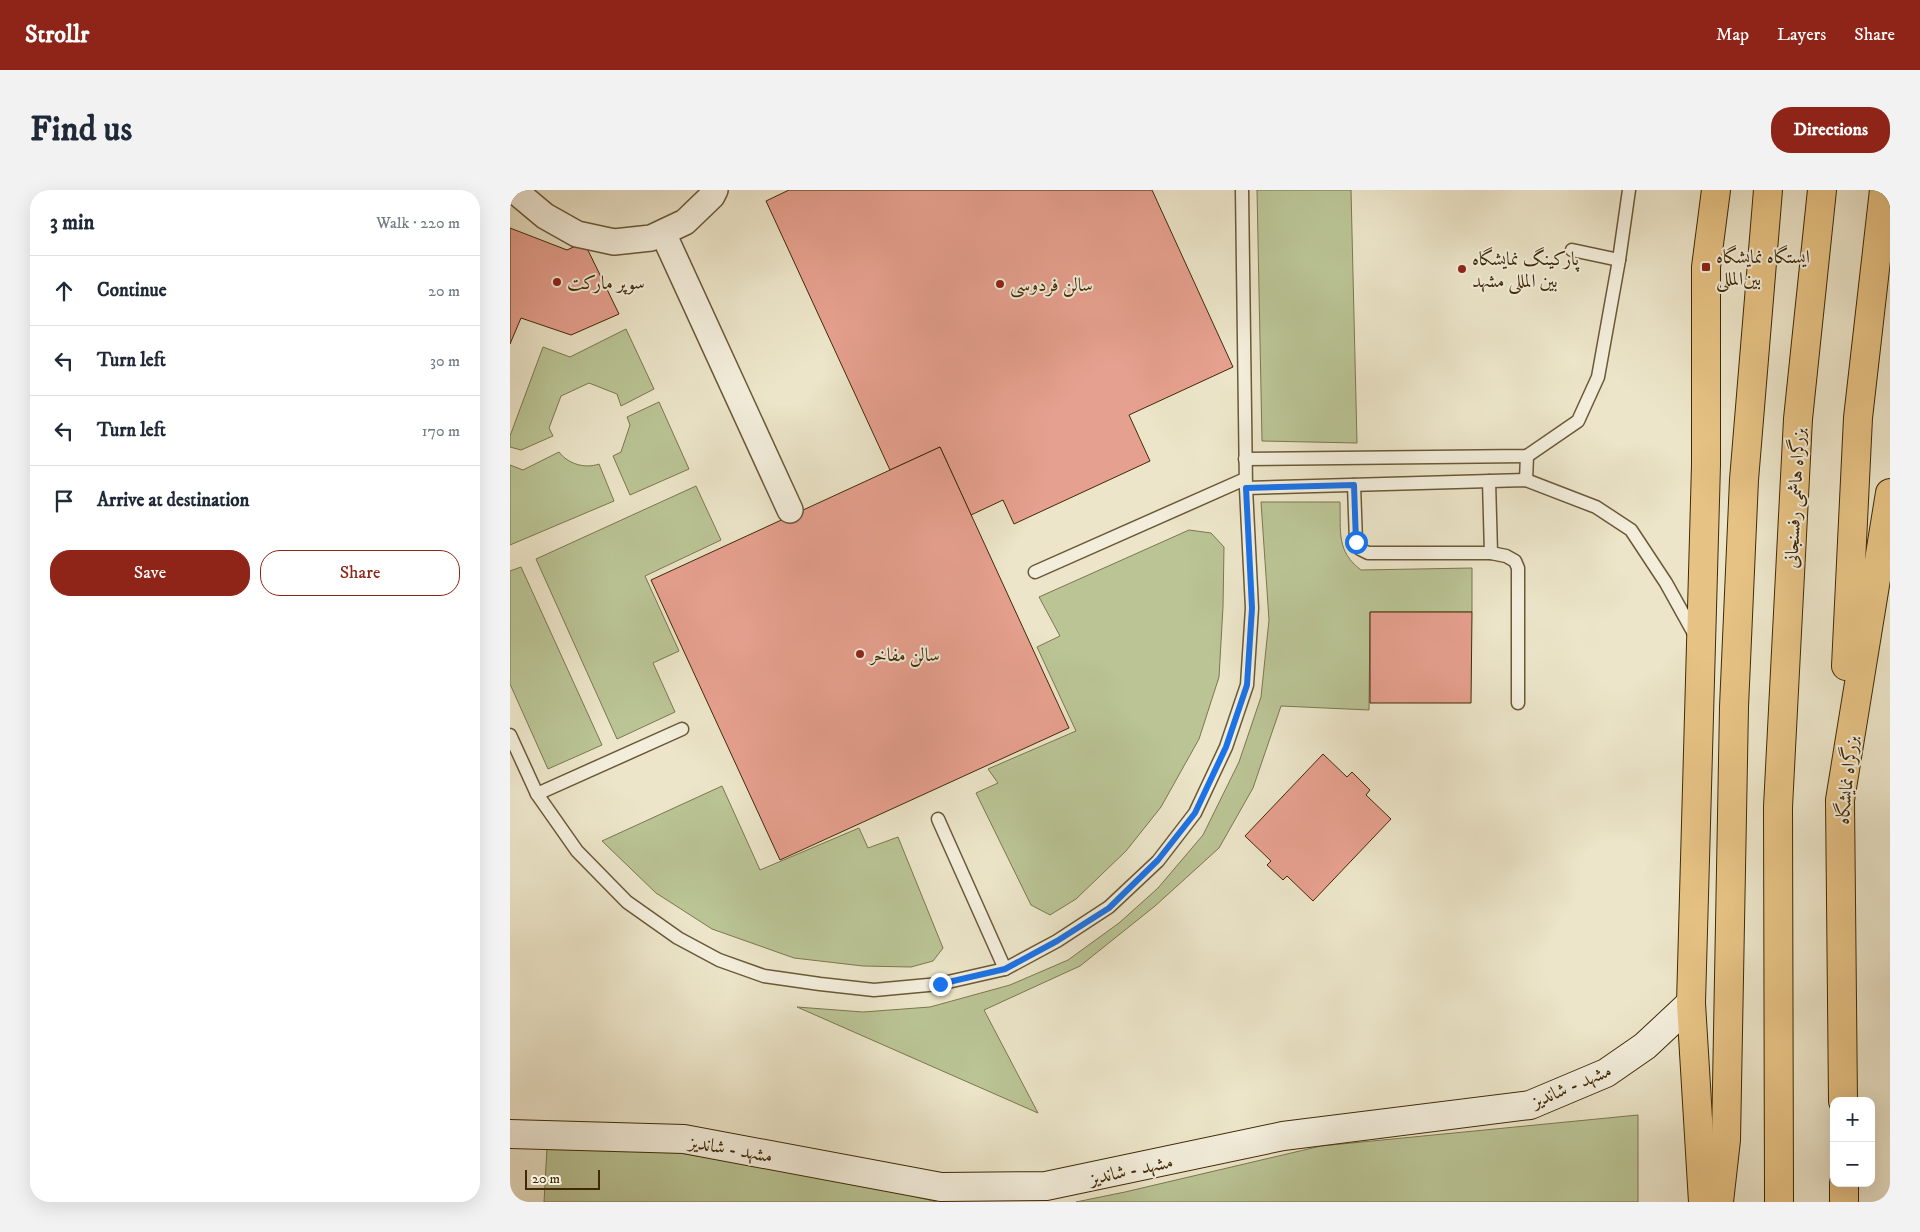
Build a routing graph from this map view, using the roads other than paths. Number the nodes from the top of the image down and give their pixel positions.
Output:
1 (514, 190) edge
2 (715, 190) edge
3 (1242, 190) edge
4 (1629, 190) edge
5 (1716, 190) edge
6 (1768, 190) edge
7 (1822, 190) edge
8 (1884, 190) edge
9 (663, 233) junction
10 (1572, 250) dead end
11 (1619, 260) junction
12 (1527, 456) junction
13 (1245, 459) junction
14 (1526, 480) junction
15 (1489, 481) junction
16 (1246, 484) junction
17 (1354, 485) junction
18 (1890, 493) edge
19 (790, 510) dead end
20 (1491, 553) junction
21 (1035, 572) dead end
22 (1700, 646) junction
23 (1518, 704) dead end
24 (682, 730) dead end
25 (510, 735) edge
26 (537, 794) junction
27 (1840, 800) junction
28 (938, 819) dead end
29 (1005, 969) junction
30 (1691, 1003) junction
31 (1843, 1097) edge
32 (510, 1134) edge
33 (1844, 1187) edge
34 (1702, 1202) edge
35 (1719, 1202) edge
36 (1779, 1202) edge
37 (1844, 1202) edge

1 - 9 street
2 - 9 street
3 - 13 lane
4 - 11 lane
5 - 22 highway
6 - 35 highway
7 - 36 highway, بزرگراه هاشمی رفسنجانی
8 - 27 highway
9 - 19 street
10 - 11 lane
11 - 12 lane
12 - 13 lane
12 - 14 lane
13 - 16 lane
14 - 15 lane
14 - 22 lane
15 - 17 lane
15 - 20 lane
16 - 17 lane
16 - 21 lane
16 - 29 lane
17 - 20 lane
18 - 27 highway, بزرگراه نمایشگاه
20 - 23 lane
22 - 30 highway
24 - 26 lane
25 - 26 lane
26 - 29 lane
27 - 31 highway, بزرگراه نمایشگاه
28 - 29 lane
30 - 32 main road, مشهد - شاندیز
30 - 34 highway
33 - 37 highway

